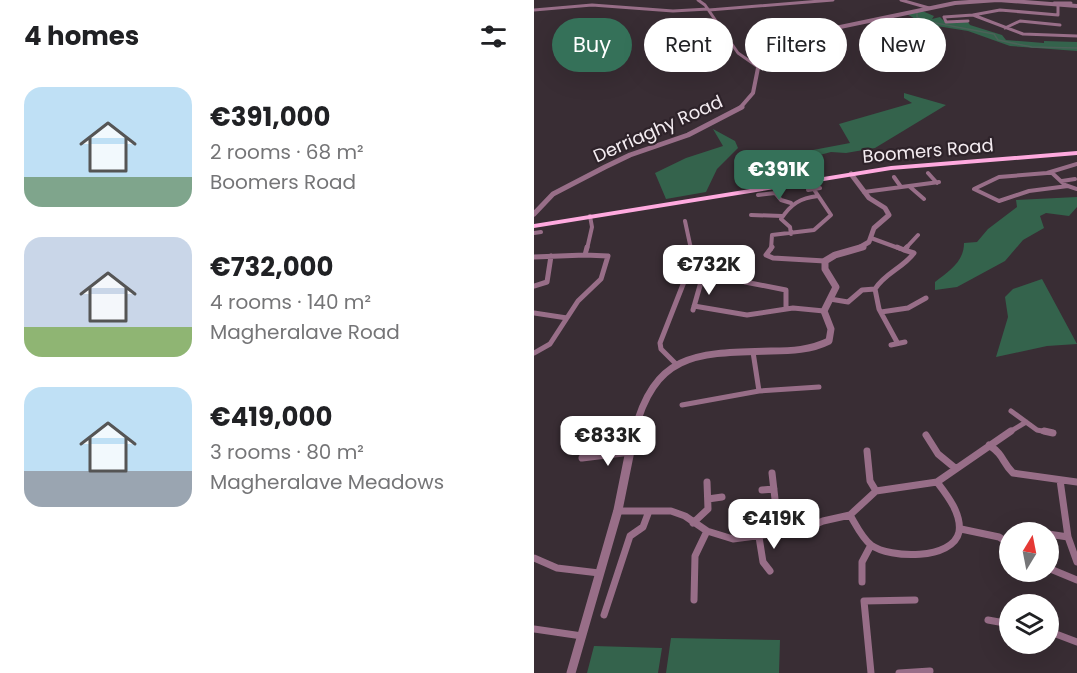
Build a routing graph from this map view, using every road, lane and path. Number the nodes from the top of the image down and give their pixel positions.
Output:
1 (698, 0) edge
2 (833, 0) edge
3 (900, 0) edge
4 (998, 0) edge
5 (1037, 0) edge
6 (954, 2) edge
7 (1052, 3) dead end
8 (1073, 3) edge
9 (1045, 4) junction
10 (1058, 5) junction
11 (929, 8) junction
12 (534, 10) edge
13 (708, 10) junction
14 (973, 15) junction
15 (968, 21) dead end
16 (847, 25) edge
17 (1060, 25) dead end
18 (1005, 28) junction
19 (1077, 36) edge
20 (745, 58) edge
21 (757, 72) edge
22 (1077, 153) edge
23 (1077, 164) edge
24 (1051, 172) junction
25 (851, 174) junction
26 (929, 176) dead end
27 (894, 177) dead end
28 (1075, 179) dead end
29 (1062, 181) junction
30 (938, 183) joint
31 (909, 186) junction
32 (1024, 186) dead end
33 (1068, 186) junction
34 (902, 187) junction
35 (820, 188) dead end
36 (1077, 189) edge
37 (1029, 191) junction
38 (864, 192) junction
39 (762, 196) dead end
40 (818, 196) junction
41 (924, 199) dead end
42 (999, 201) joint
43 (791, 203) junction
44 (534, 212) edge
45 (751, 215) dead end
46 (590, 216) junction
47 (782, 216) junction
48 (692, 223) dead end
49 (534, 226) edge
50 (791, 234) junction
51 (918, 235) dead end
52 (871, 238) junction
53 (904, 250) junction
54 (585, 255) junction
55 (551, 256) junction
56 (534, 258) edge
57 (825, 261) junction
58 (703, 275) dead end
59 (744, 282) dead end
60 (534, 286) edge
61 (875, 289) junction
62 (926, 298) dead end
63 (830, 299) junction
64 (693, 308) joint
65 (786, 309) junction
66 (824, 311) junction
67 (881, 312) junction
68 (534, 313) edge
69 (567, 318) junction
70 (905, 342) dead end
71 (753, 352) junction
72 (534, 353) edge
73 (677, 365) junction
74 (819, 387) dead end
75 (759, 391) junction
76 (682, 405) dead end
77 (1011, 411) dead end
78 (1026, 422) junction
79 (1053, 433) dead end
80 (926, 435) dead end
81 (989, 445) junction
82 (631, 452) junction
83 (865, 455) dead end
84 (582, 458) dead end
85 (955, 468) junction
86 (772, 473) dead end
87 (1060, 480) junction
88 (707, 482) dead end
89 (937, 482) junction
90 (1077, 482) edge
91 (774, 489) junction
92 (762, 490) dead end
93 (876, 491) junction
94 (722, 497) dead end
95 (708, 499) junction
96 (617, 511) junction
97 (649, 511) junction
98 (850, 515) junction
99 (693, 523) junction
100 (961, 528) junction
101 (706, 531) junction
102 (779, 534) junction
103 (1059, 536) edge
104 (759, 537) junction
105 (1068, 537) junction
106 (999, 539) edge
107 (871, 545) junction
108 (534, 558) edge
109 (1077, 562) edge
110 (770, 571) dead end
111 (599, 573) junction
112 (1059, 573) edge
113 (1077, 580) edge
114 (862, 582) dead end
115 (694, 600) dead end
116 (915, 600) dead end
117 (604, 615) dead end
118 (988, 620) dead end
119 (999, 622) edge
120 (534, 629) edge
121 (1059, 635) edge
122 (582, 636) junction
123 (1077, 642) edge
124 (930, 671) dead end
125 (571, 673) edge
126 (872, 673) edge
127 (899, 673) edge

1 - 13 street
2 - 13 street
3 - 11 street
4 - 6 street
4 - 9 street
5 - 9 street
6 - 11 street
7 - 8 street
8 - 10 street
9 - 10 street
10 - 14 street
11 - 16 street
12 - 13 street
13 - 20 street
14 - 15 street
14 - 18 street
17 - 18 street
18 - 19 street
21 - 44 street, Derriaghy Road
22 - 25 main road, Boomers Road
23 - 24 street
24 - 29 street
24 - 42 street
25 - 38 street
25 - 46 main road, Boomers Road
26 - 30 street
27 - 34 street
28 - 29 street
29 - 33 street
30 - 31 street
31 - 34 street
31 - 41 street
32 - 37 street
33 - 36 street
33 - 37 street
34 - 38 street
35 - 40 street
37 - 42 street
38 - 52 street
39 - 43 street
40 - 43 street
40 - 50 street
43 - 47 street
45 - 47 street
46 - 49 main road, Boomers Road
46 - 54 street
47 - 50 street
48 - 73 street
50 - 57 street
51 - 53 street
52 - 53 street
52 - 57 street
53 - 61 street
54 - 55 street
54 - 69 street
55 - 56 street
55 - 60 street
57 - 63 street
58 - 64 street
59 - 65 street
61 - 63 street
61 - 67 street
62 - 67 street
63 - 66 street
64 - 65 street
65 - 66 street
66 - 71 street
67 - 70 street
68 - 69 street
69 - 72 street
71 - 73 street
71 - 75 street
73 - 82 street
74 - 75 street
75 - 76 street
77 - 78 street
78 - 79 street
78 - 81 street
80 - 85 street
81 - 85 street
81 - 87 street
82 - 84 street
82 - 96 street
83 - 93 street
85 - 89 street
86 - 91 street
87 - 90 street
87 - 105 street
88 - 95 street
89 - 93 street
89 - 100 street
91 - 92 street
91 - 102 street
93 - 98 street
94 - 95 street
95 - 99 street
96 - 97 street
96 - 111 street
97 - 99 street
97 - 117 street
98 - 102 street
98 - 107 street
99 - 101 street
100 - 106 street
100 - 107 street
101 - 104 street
101 - 115 street
102 - 104 street
103 - 105 street
104 - 110 street
105 - 109 street
107 - 114 street
108 - 111 street
111 - 122 street
112 - 113 street
116 - 126 street
118 - 119 street
120 - 122 street
121 - 123 street
122 - 125 street
124 - 127 street

